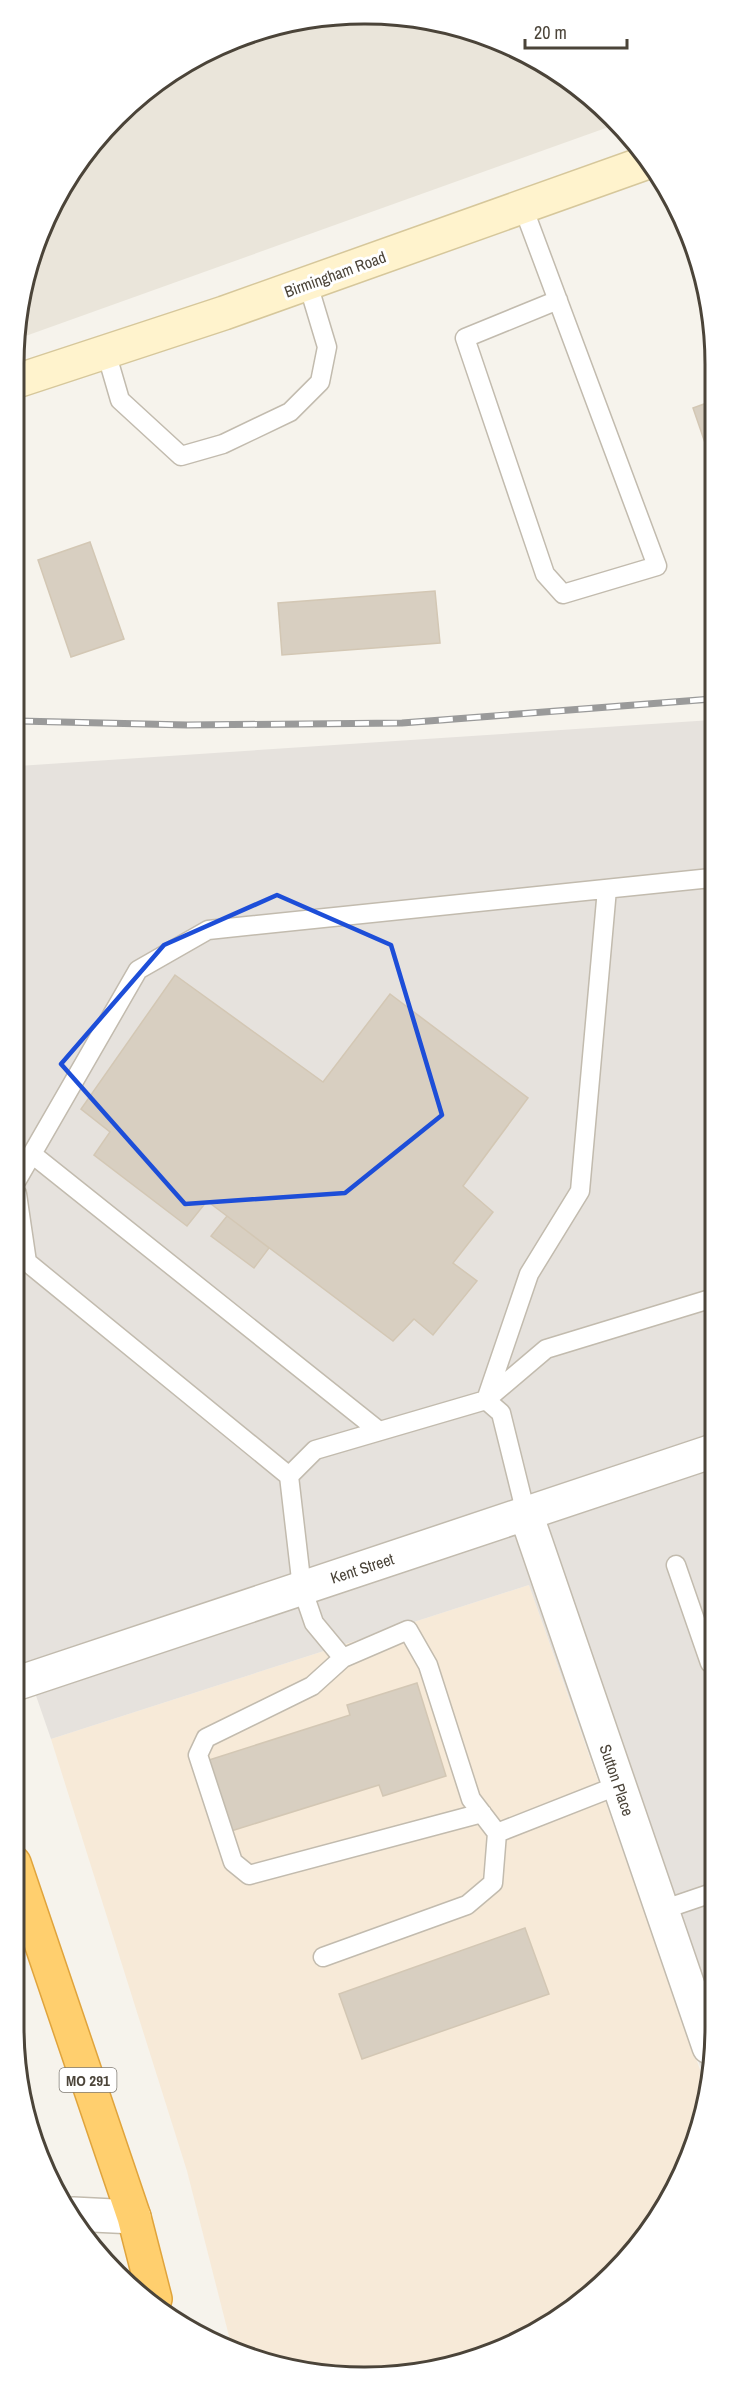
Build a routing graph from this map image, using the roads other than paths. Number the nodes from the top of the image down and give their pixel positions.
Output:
1 (641, 165) edge
2 (524, 207) junction
3 (308, 284) junction
4 (558, 300) junction
5 (106, 352) junction
6 (24, 379) edge
7 (705, 879) edge
8 (607, 889) junction
9 (32, 1154) junction
10 (24, 1168) edge
11 (24, 1242) edge
12 (705, 1301) edge
13 (486, 1400) junction
14 (379, 1431) junction
15 (705, 1454) edge
16 (289, 1476) junction
17 (526, 1514) junction
18 (676, 1565) dead end
19 (302, 1588) junction
20 (705, 1648) edge
21 (343, 1658) junction
22 (24, 1681) edge
23 (619, 1785) junction
24 (482, 1813) junction
25 (497, 1833) junction
26 (24, 1892) edge
27 (705, 1895) edge
28 (662, 1910) junction
29 (323, 1957) dead end
30 (705, 2034) edge
31 (80, 2214) edge
32 (134, 2217) junction
33 (154, 2294) edge

1 - 2 street, Birmingham Road
2 - 3 street, Birmingham Road
2 - 4 lane
3 - 5 street, Birmingham Road
3 - 5 lane
4 - 4 lane
5 - 6 street, Birmingham Road
7 - 8 lane
8 - 9 lane
8 - 13 lane
9 - 10 lane
9 - 14 lane
11 - 16 lane
12 - 13 lane
13 - 14 lane
13 - 17 lane
14 - 16 lane
15 - 17 street, Kent Street
16 - 19 lane
17 - 19 street, Kent Street
17 - 23 street, Sutton Place
18 - 20 lane
19 - 21 lane
19 - 22 street, Kent Street
21 - 24 lane
21 - 24 lane
23 - 25 lane
23 - 28 street, Sutton Place
24 - 25 lane
25 - 29 lane
26 - 32 highway, MO 291
27 - 28 lane
28 - 30 street, Sutton Place
31 - 32 street
32 - 33 highway, MO 291

